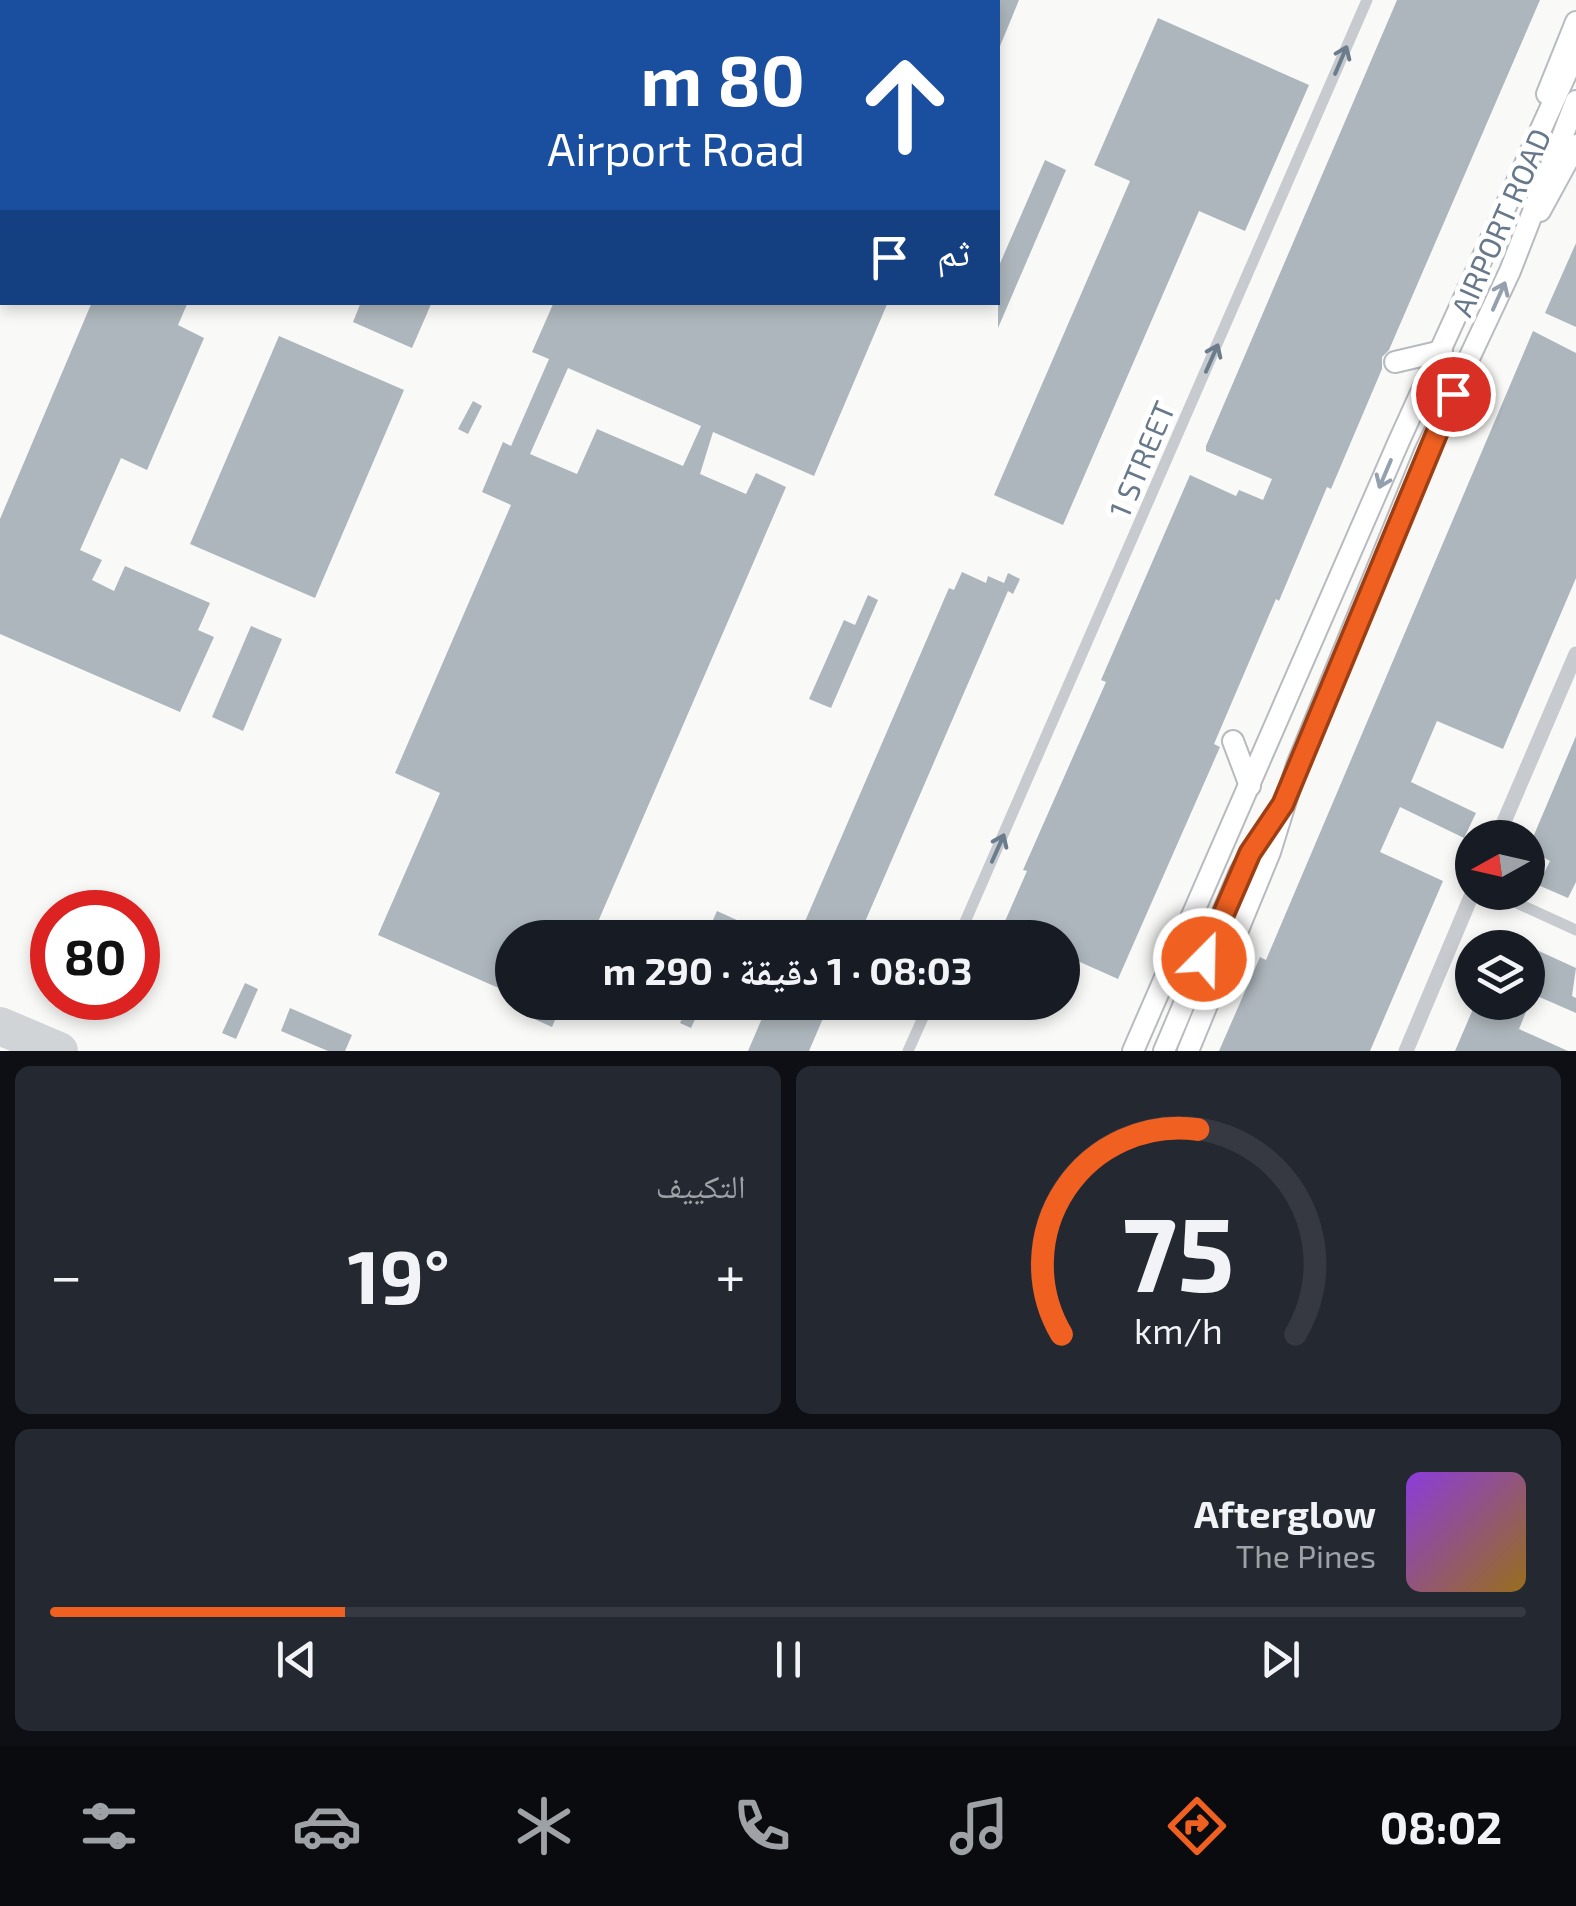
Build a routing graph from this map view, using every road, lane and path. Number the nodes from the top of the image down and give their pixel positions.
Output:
1 (1367, 0) edge
2 (1344, 12) dead end
3 (1359, 19) junction
4 (1576, 22) edge
5 (1576, 52) edge
6 (1576, 101) edge
7 (1576, 145) edge
8 (1514, 195) junction
9 (1526, 229) junction
10 (1442, 351) junction
11 (1396, 362) dead end
12 (1576, 654) edge
13 (1232, 741) dead end
14 (1250, 786) junction
15 (1283, 804) junction
16 (1504, 820) edge
17 (1465, 910) edge
18 (1533, 910) edge
19 (966, 920) edge
20 (1576, 930) edge
21 (922, 1020) edge
22 (908, 1051) edge
23 (1133, 1051) edge
24 (1164, 1051) edge
25 (1188, 1051) edge
26 (1406, 1051) edge

1 - 3 street, 1 STREET
2 - 3 street
19 -> 3 street, 1 STREET
4 - 8 main road
5 - 8 main road, AIRPORT ROAD
6 - 9 main road, AIRPORT ROAD
7 - 9 main road
8 - 10 main road, AIRPORT ROAD
15 -> 9 main road, AIRPORT ROAD
10 - 11 main road
10 -> 14 main road, AIRPORT ROAD
12 - 16 street
13 - 14 main road
14 - 23 main road, AIRPORT ROAD
15 - 24 main road
15 - 25 main road, AIRPORT ROAD
17 - 26 street
18 - 20 street
21 - 22 street

